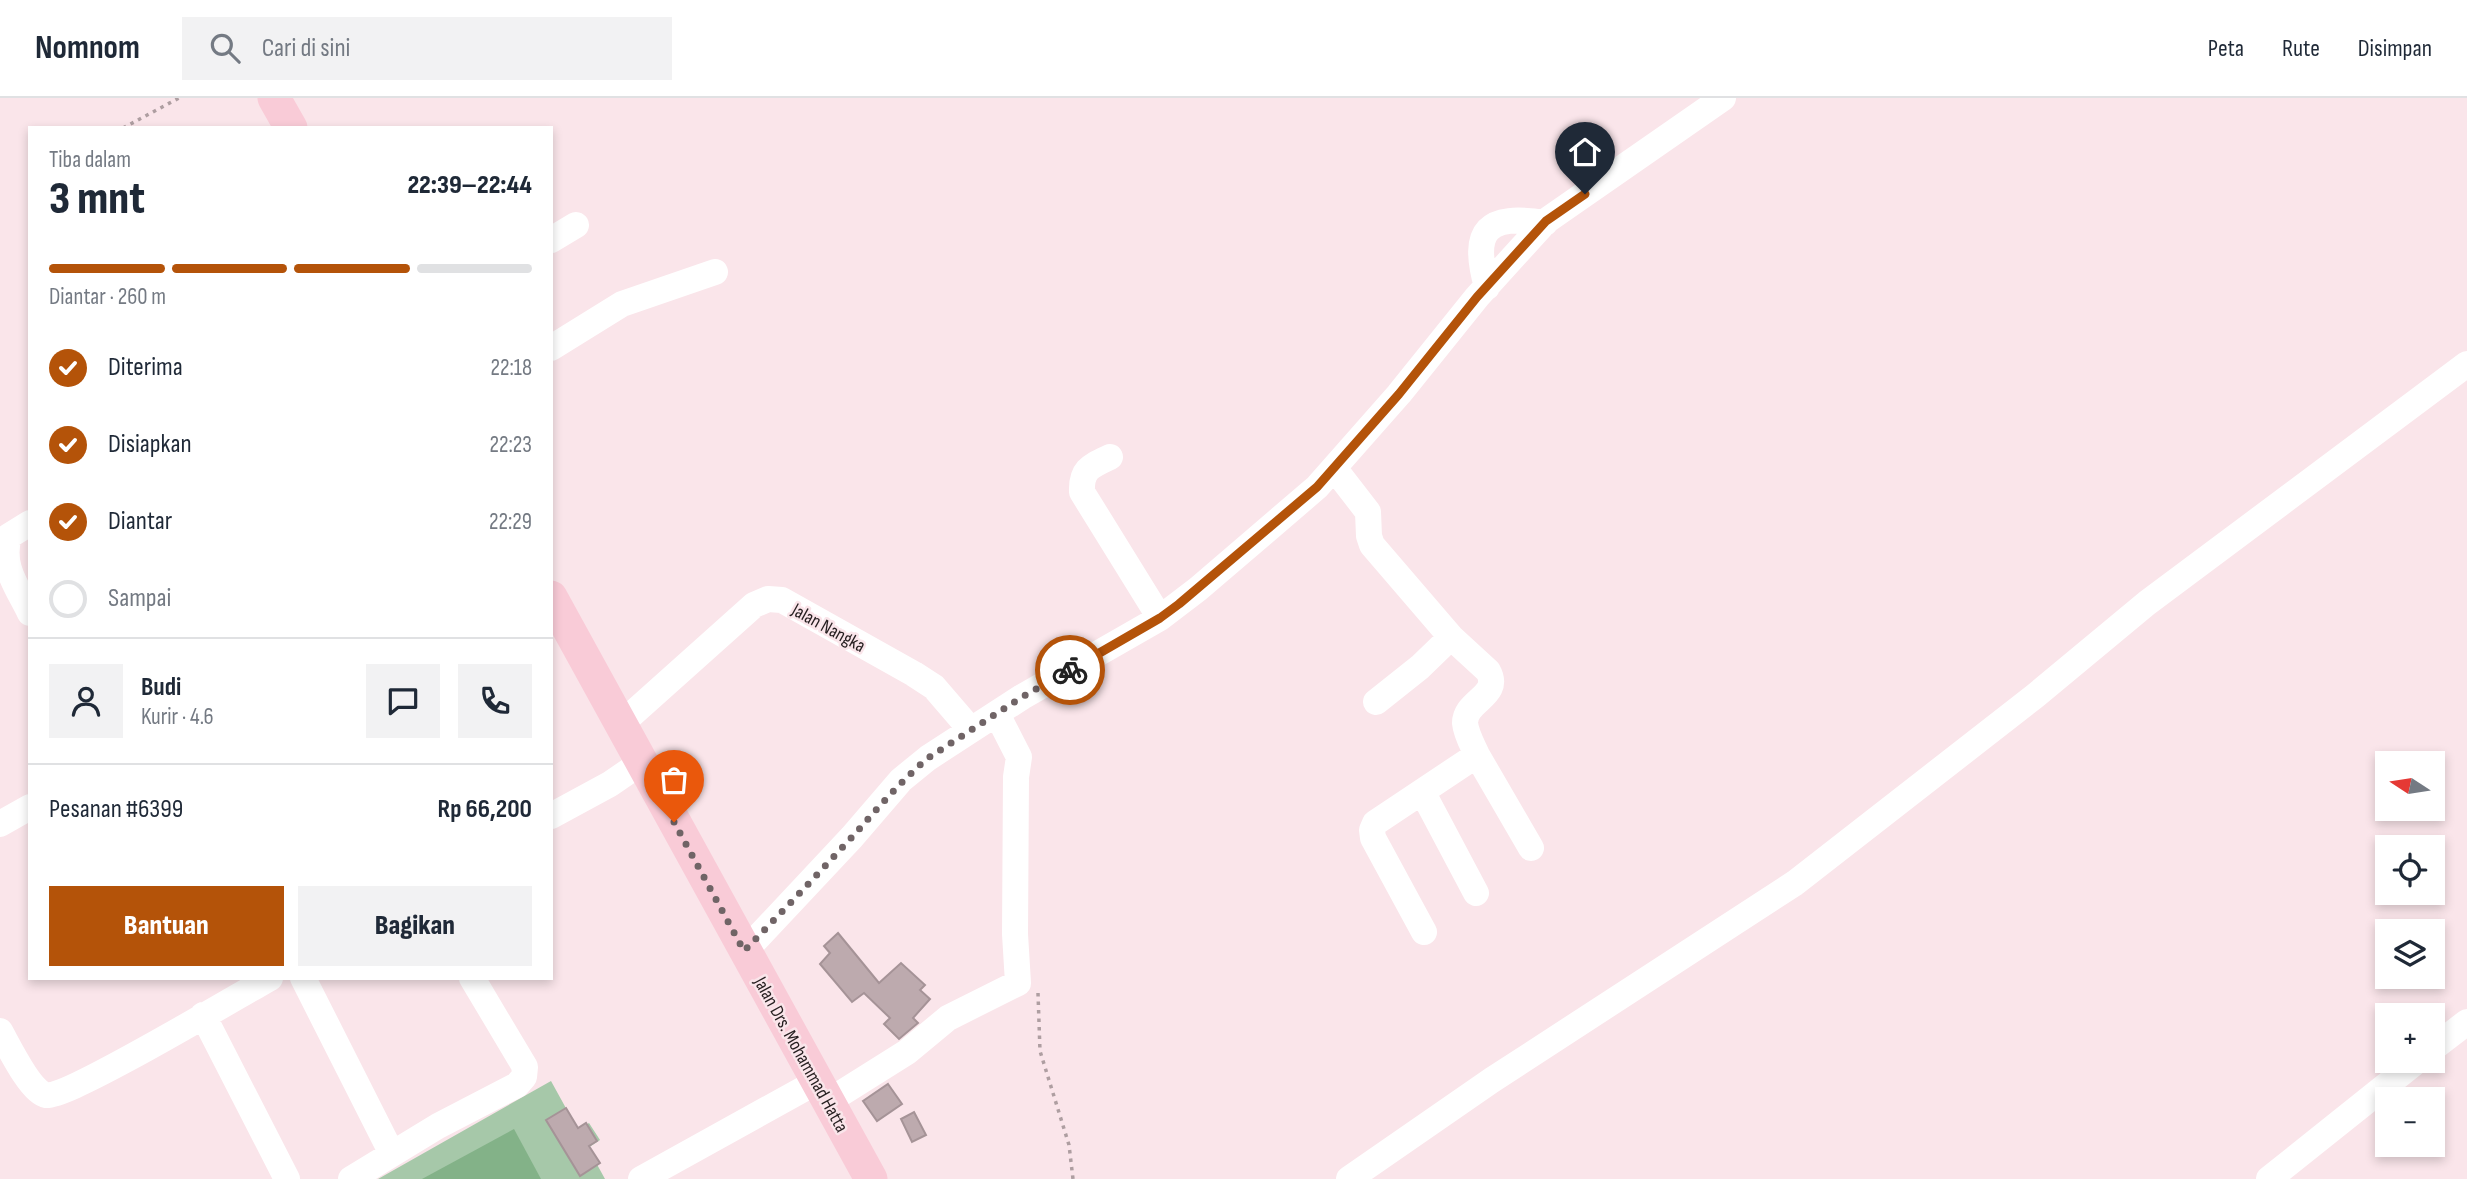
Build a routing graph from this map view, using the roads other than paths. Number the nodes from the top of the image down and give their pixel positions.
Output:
1 (274, 98) edge
2 (1723, 98) edge
3 (290, 126) edge
4 (1545, 223) junction
5 (576, 225) dead end
6 (553, 239) edge
7 (715, 272) dead end
8 (1487, 287) junction
9 (553, 347) edge
10 (2467, 364) edge
11 (1110, 457) dead end
12 (1334, 468) junction
13 (28, 524) edge
14 (553, 601) edge
15 (28, 609) edge
16 (1160, 618) junction
17 (1451, 637) junction
18 (1376, 702) dead end
19 (997, 714) junction
20 (621, 724) junction
21 (971, 730) junction
22 (1477, 755) junction
23 (642, 762) junction
24 (1423, 793) junction
25 (28, 808) edge
26 (554, 808) edge
27 (0, 824) edge
28 (1531, 848) dead end
29 (1476, 893) dead end
30 (1424, 932) dead end
31 (744, 951) junction
32 (266, 980) edge
33 (304, 980) edge
34 (473, 980) edge
35 (204, 1015) junction
36 (2467, 1022) edge
37 (0, 1031) edge
38 (2445, 1039) edge
39 (2402, 1073) edge
40 (823, 1091) junction
41 (392, 1154) junction
42 (287, 1179) edge
43 (351, 1179) edge
44 (641, 1179) edge
45 (871, 1179) edge
46 (1349, 1179) edge
47 (2269, 1179) edge

1 - 3 main road
2 - 4 street
4 - 8 street
4 - 8 street
5 - 6 street
7 - 9 street
8 - 12 street
10 - 46 street
11 - 16 street
12 - 16 street
12 - 17 street
13 - 15 street
14 - 20 main road, Jalan Drs. Mohammad Hatta
16 - 19 street
17 - 18 street
17 - 22 street
19 - 21 street
19 - 40 street
20 - 21 street, Jalan Nangka
20 - 23 main road, Jalan Drs. Mohammad Hatta
21 - 31 street
22 - 24 street
22 - 28 street
23 - 26 street
23 - 31 main road, Jalan Drs. Mohammad Hatta
24 - 29 street
24 - 30 street
25 - 27 street
31 - 40 main road, Jalan Drs. Mohammad Hatta
32 - 35 street
33 - 41 street
34 - 41 street
35 - 37 street
35 - 42 street
36 - 38 street
39 - 47 street
40 - 44 street
40 - 45 main road, Jalan Drs. Mohammad Hatta
41 - 43 street

